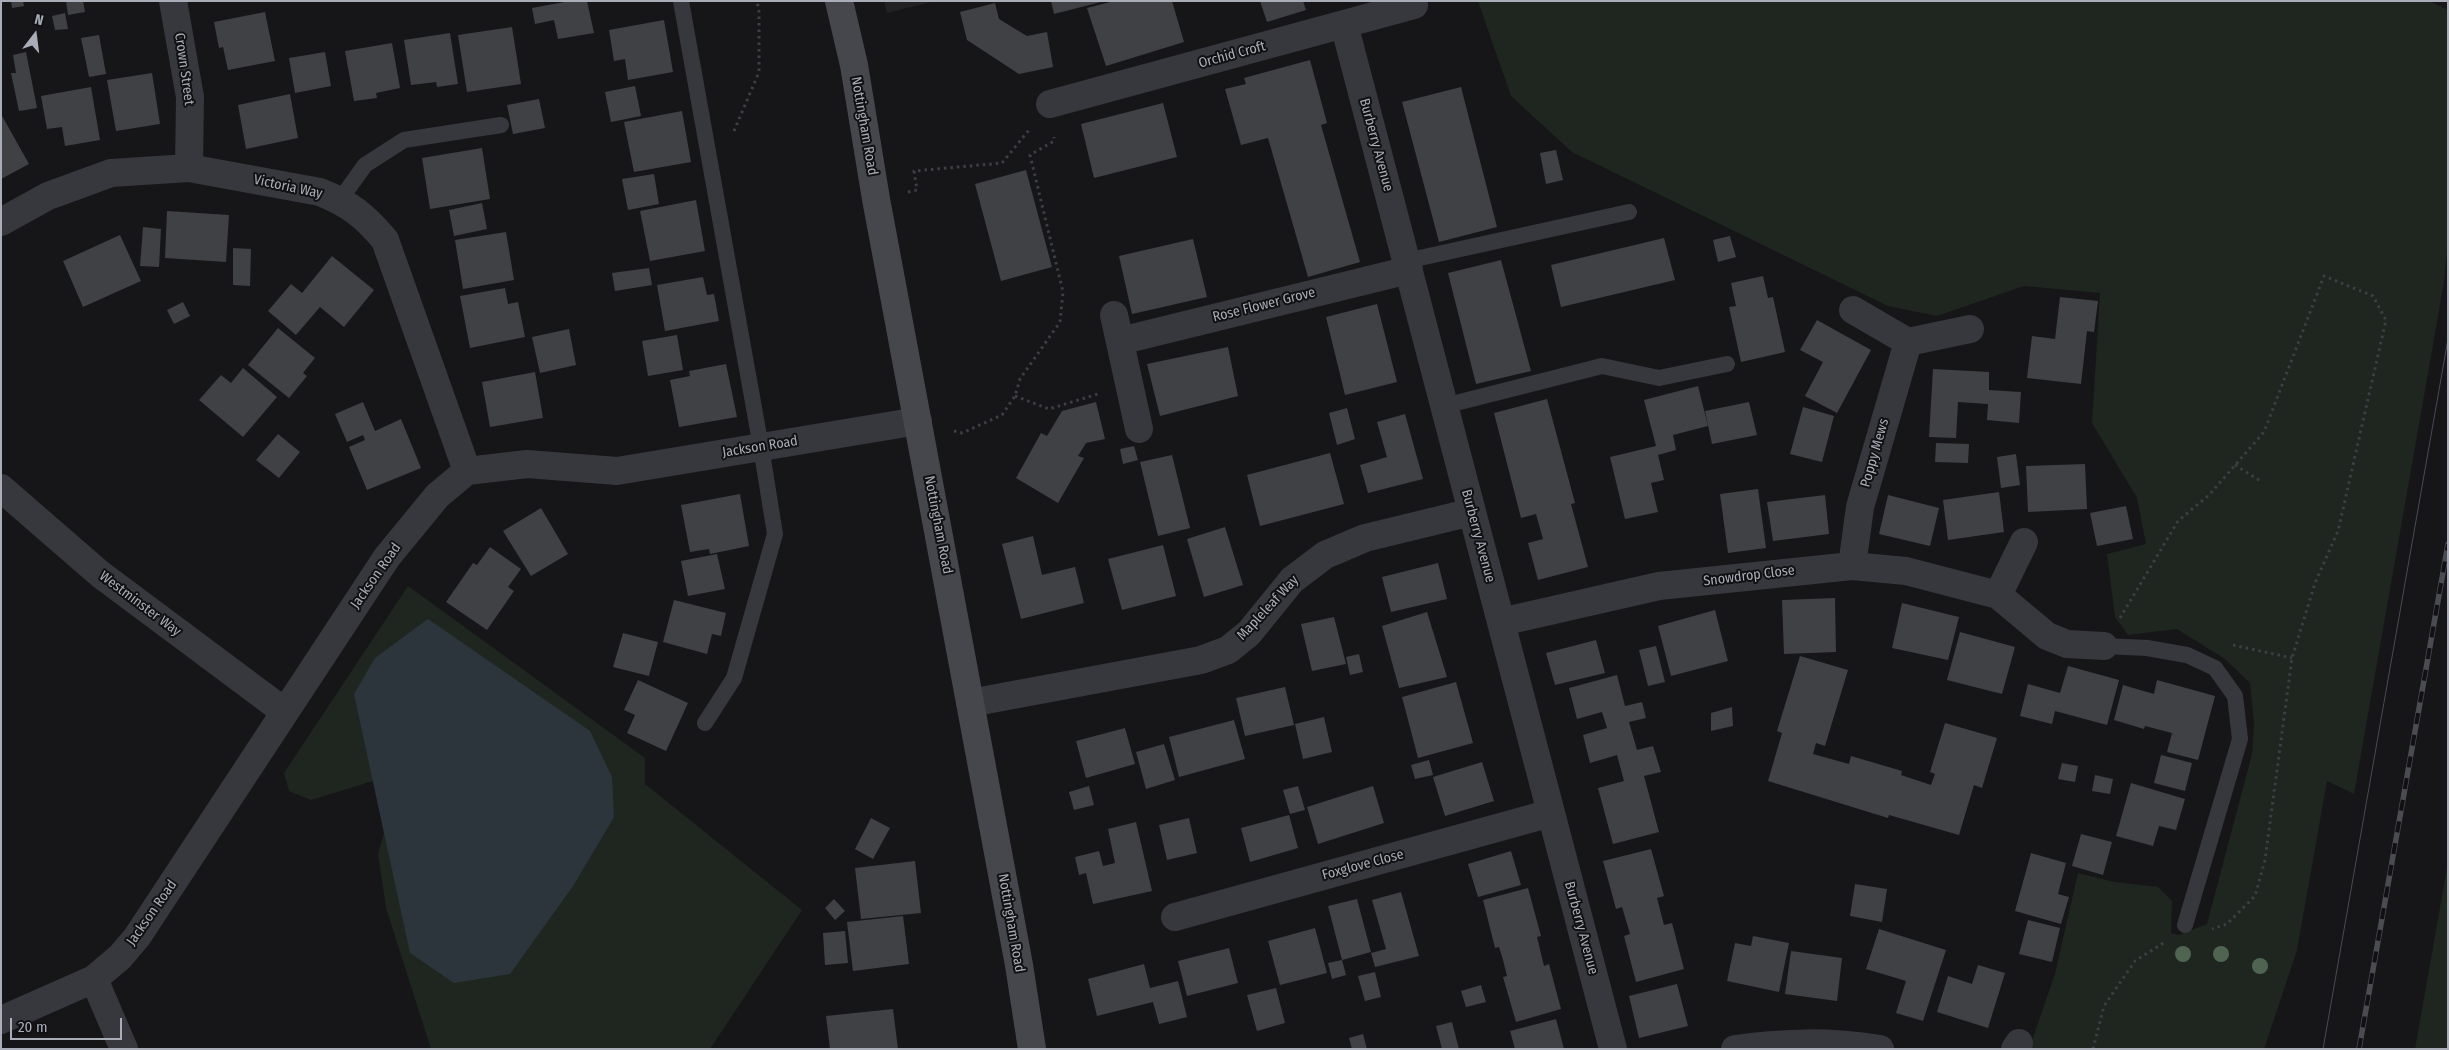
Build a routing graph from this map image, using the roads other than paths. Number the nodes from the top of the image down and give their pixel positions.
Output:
1 (173, 1) edge
2 (681, 1) edge
3 (839, 1) edge
4 (1397, 6) edge
5 (1344, 24) junction
6 (1050, 104) road end
7 (501, 125) dead end
8 (189, 168) junction
9 (340, 200) junction
10 (1629, 212) dead end
11 (1, 222) edge
12 (1407, 266) junction
13 (1853, 310) dead end
14 (1114, 315) dead end
15 (1970, 328) dead end
16 (1120, 341) junction
17 (1908, 342) junction
18 (1727, 364) dead end
19 (1444, 406) junction
20 (918, 421) junction
21 (1140, 429) dead end
22 (762, 447) junction
23 (467, 471) junction
24 (1, 488) edge
25 (1472, 512) junction
26 (2024, 542) dead end
27 (1852, 566) junction
28 (1998, 595) junction
29 (1501, 622) junction
30 (2104, 646) joint
31 (970, 703) junction
32 (285, 712) junction
33 (705, 723) dead end
34 (1551, 813) junction
35 (1176, 917) dead end
36 (2185, 925) dead end
37 (94, 979) junction
38 (2, 1016) edge
39 (124, 1049) edge
40 (1032, 1049) edge
41 (1613, 1049) edge
42 (1735, 1049) edge
43 (1880, 1049) edge

1 - 8 street, Crown Street
2 - 22 lane
3 - 20 street, Nottingham Road
4 - 5 street, Orchid Croft
5 - 6 street, Orchid Croft
5 - 12 street, Burberry Avenue
7 - 9 lane
8 - 9 street, Victoria Way
8 - 11 street, Victoria Way
9 - 23 street, Victoria Way
10 - 12 lane
12 - 16 street, Rose Flower Grove
12 - 19 street, Burberry Avenue
13 - 17 street
14 - 16 street
15 - 17 street
16 - 21 street
17 - 27 street, Poppy Mews
18 - 19 lane
19 - 25 street, Burberry Avenue
20 - 22 street, Jackson Road
20 - 31 street, Nottingham Road
22 - 23 street, Jackson Road
22 - 33 lane
23 - 32 street, Jackson Road
24 - 32 street, Westminster Way
25 - 29 street, Burberry Avenue
25 - 31 street, Mapleleaf Way
26 - 28 street
27 - 28 street, Snowdrop Close
27 - 29 street, Snowdrop Close
28 - 30 street, Snowdrop Close
29 - 34 street, Burberry Avenue
30 - 36 lane
31 - 40 street, Nottingham Road
32 - 37 street, Jackson Road
34 - 35 street, Foxglove Close
34 - 41 street, Burberry Avenue
37 - 38 street, Jackson Road
37 - 39 street
42 - 43 street

